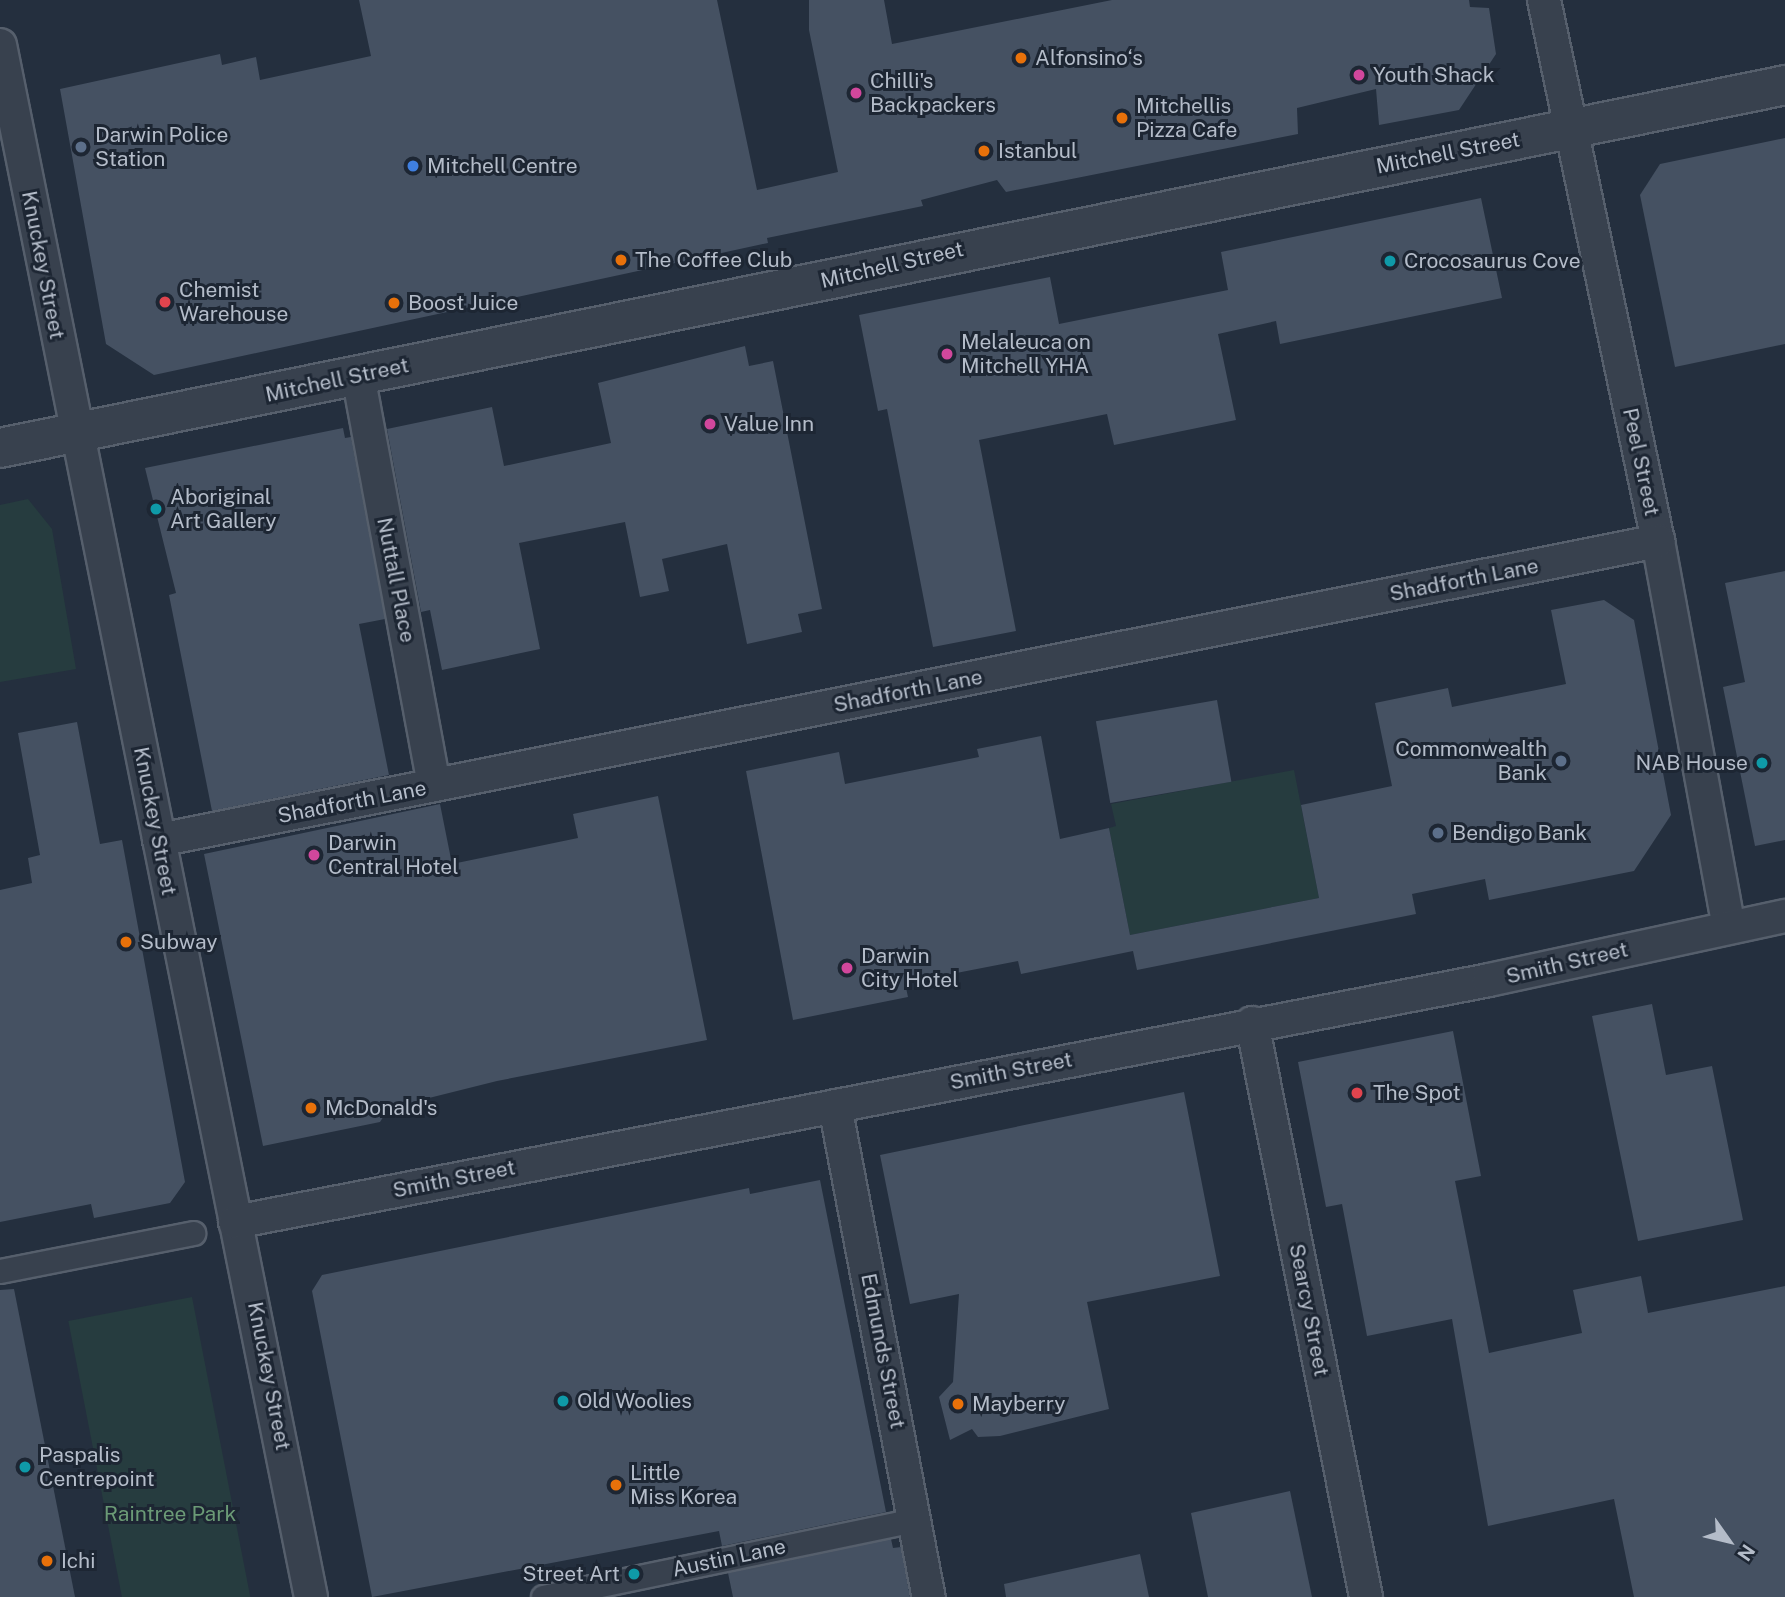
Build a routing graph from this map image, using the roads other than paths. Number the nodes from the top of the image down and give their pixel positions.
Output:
1 (1544, 0) edge
2 (0, 45) edge
3 (1785, 85) edge
4 (1572, 128) junction
5 (358, 375) junction
6 (77, 433) junction
7 (0, 448) edge
8 (1658, 541) junction
9 (434, 785) junction
10 (159, 840) junction
11 (1785, 916) edge
12 (1729, 926) junction
13 (1252, 1023) junction
14 (835, 1106) junction
15 (235, 1222) junction
16 (193, 1233) dead end
17 (0, 1271) edge
18 (915, 1520) junction
19 (311, 1597) edge
20 (543, 1597) edge
21 (929, 1597) edge
22 (1366, 1597) edge

1 - 4 street, Peel Street
2 - 6 street, Knuckey Street
3 - 4 street, Mitchell Street
4 - 5 street, Mitchell Street
4 - 8 street, Peel Street
5 - 6 street, Mitchell Street
5 - 9 street, Nuttall Place
6 - 7 street, Mitchell Street
6 - 10 street, Knuckey Street
8 - 9 street, Shadforth Lane
8 - 12 street, Peel Street
9 - 10 street, Shadforth Lane
10 - 15 street, Knuckey Street
11 - 12 street, Smith Street
12 - 13 street, Smith Street
13 - 14 street, Smith Street
13 - 22 street, Searcy Street
14 - 15 street, Smith Street
14 - 18 street, Edmunds Street
15 - 19 street, Knuckey Street
16 - 17 street
18 - 20 street, Austin Lane
18 - 21 street, Edmunds Street

